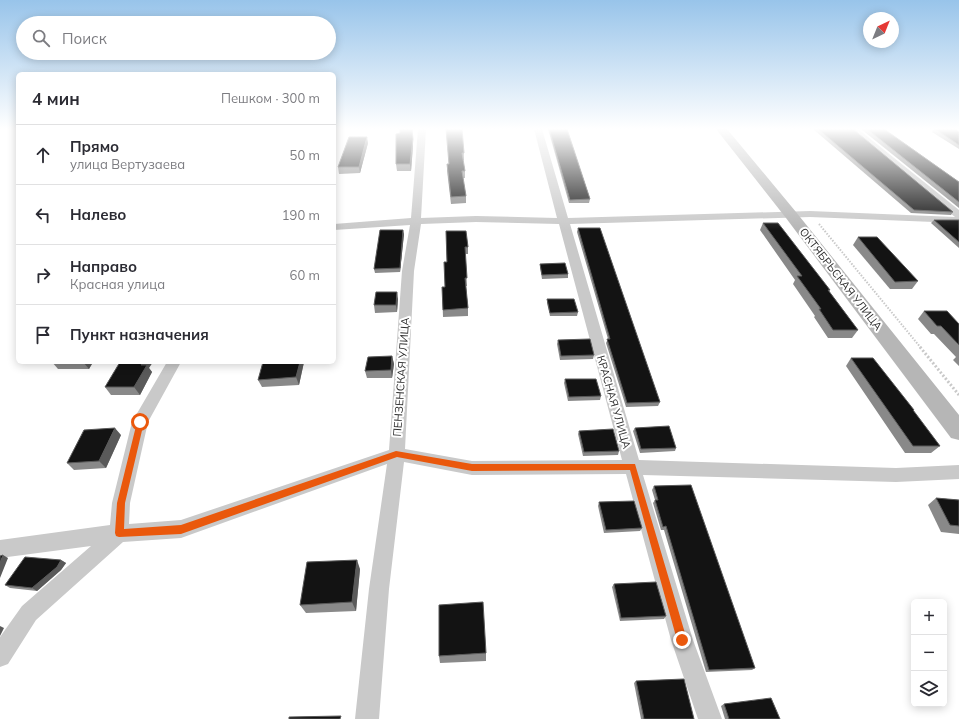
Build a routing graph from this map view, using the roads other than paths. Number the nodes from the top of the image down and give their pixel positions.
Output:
1 (420, 163) edge
2 (548, 163) edge
3 (748, 163) edge
4 (895, 163) edge
5 (791, 215) junction
6 (959, 215) edge
7 (564, 220) junction
8 (959, 220) edge
9 (416, 221) junction
10 (336, 227) edge
11 (173, 364) edge
12 (959, 431) edge
13 (396, 454) junction
14 (633, 467) junction
15 (959, 472) edge
16 (119, 533) junction
17 (0, 549) edge
18 (0, 656) edge
19 (367, 719) edge
20 (710, 719) edge

1 - 9 street, ПЕНЗЕНСКАЯ УЛИЦА
2 - 7 street, КРАСНАЯ УЛИЦА
3 - 5 main road, ОКТЯБРЬСКАЯ УЛИЦА
4 - 6 street
5 - 7 street
5 - 8 street
5 - 12 main road, ОКТЯБРЬСКАЯ УЛИЦА
7 - 9 street
7 - 14 street, КРАСНАЯ УЛИЦА
9 - 10 street
9 - 13 street, ПЕНЗЕНСКАЯ УЛИЦА
11 - 16 street
13 - 14 street
13 - 16 street
13 - 19 street, ПЕНЗЕНСКАЯ УЛИЦА
14 - 15 street
14 - 20 street, КРАСНАЯ УЛИЦА
16 - 17 street
16 - 18 street

